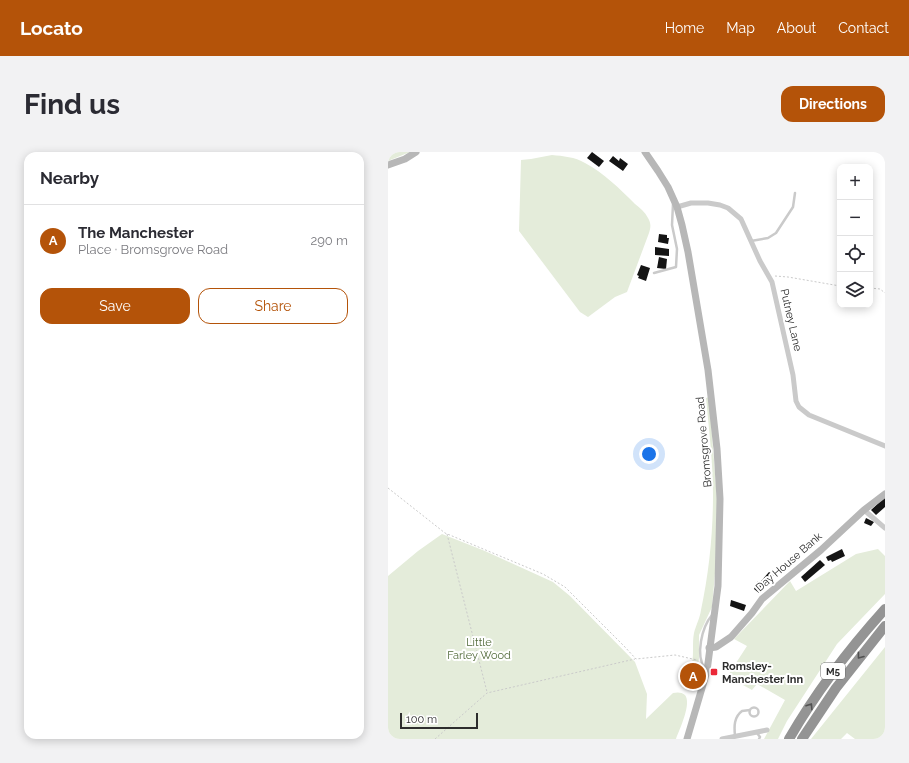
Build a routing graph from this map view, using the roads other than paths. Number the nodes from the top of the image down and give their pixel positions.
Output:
1 (416, 152) edge
2 (644, 152) edge
3 (388, 165) edge
4 (795, 194) dead end
5 (674, 200) junction
6 (677, 207) junction
7 (752, 241) junction
8 (654, 273) dead end
9 (885, 446) edge
10 (885, 494) edge
11 (864, 510) junction
12 (885, 528) edge
13 (885, 609) edge
14 (715, 615) junction
15 (885, 626) edge
16 (709, 648) junction
17 (707, 671) junction
18 (750, 710) dead end
19 (767, 730) dead end
20 (757, 732) junction
21 (735, 736) junction
22 (687, 739) edge
23 (722, 739) edge
24 (759, 739) edge
25 (789, 739) edge
26 (802, 739) edge

1 - 3 main road
2 - 5 main road, Bromsgrove Road
4 - 7 lane
5 - 6 main road, Bromsgrove Road
5 - 8 lane
6 - 7 street, Putney Lane
6 - 14 main road, Bromsgrove Road
7 - 9 street, Putney Lane
10 - 11 main road, Day House Bank
11 - 12 street
11 - 16 main road, Day House Bank
25 -> 13 highway, M5
14 - 16 main road, Bromsgrove Road
14 - 17 lane
15 -> 26 highway, M5
16 - 17 main road, Bromsgrove Road
17 - 22 main road, Bromsgrove Road
18 - 21 lane
19 - 20 street
20 - 21 street
20 - 24 lane
21 - 23 street

